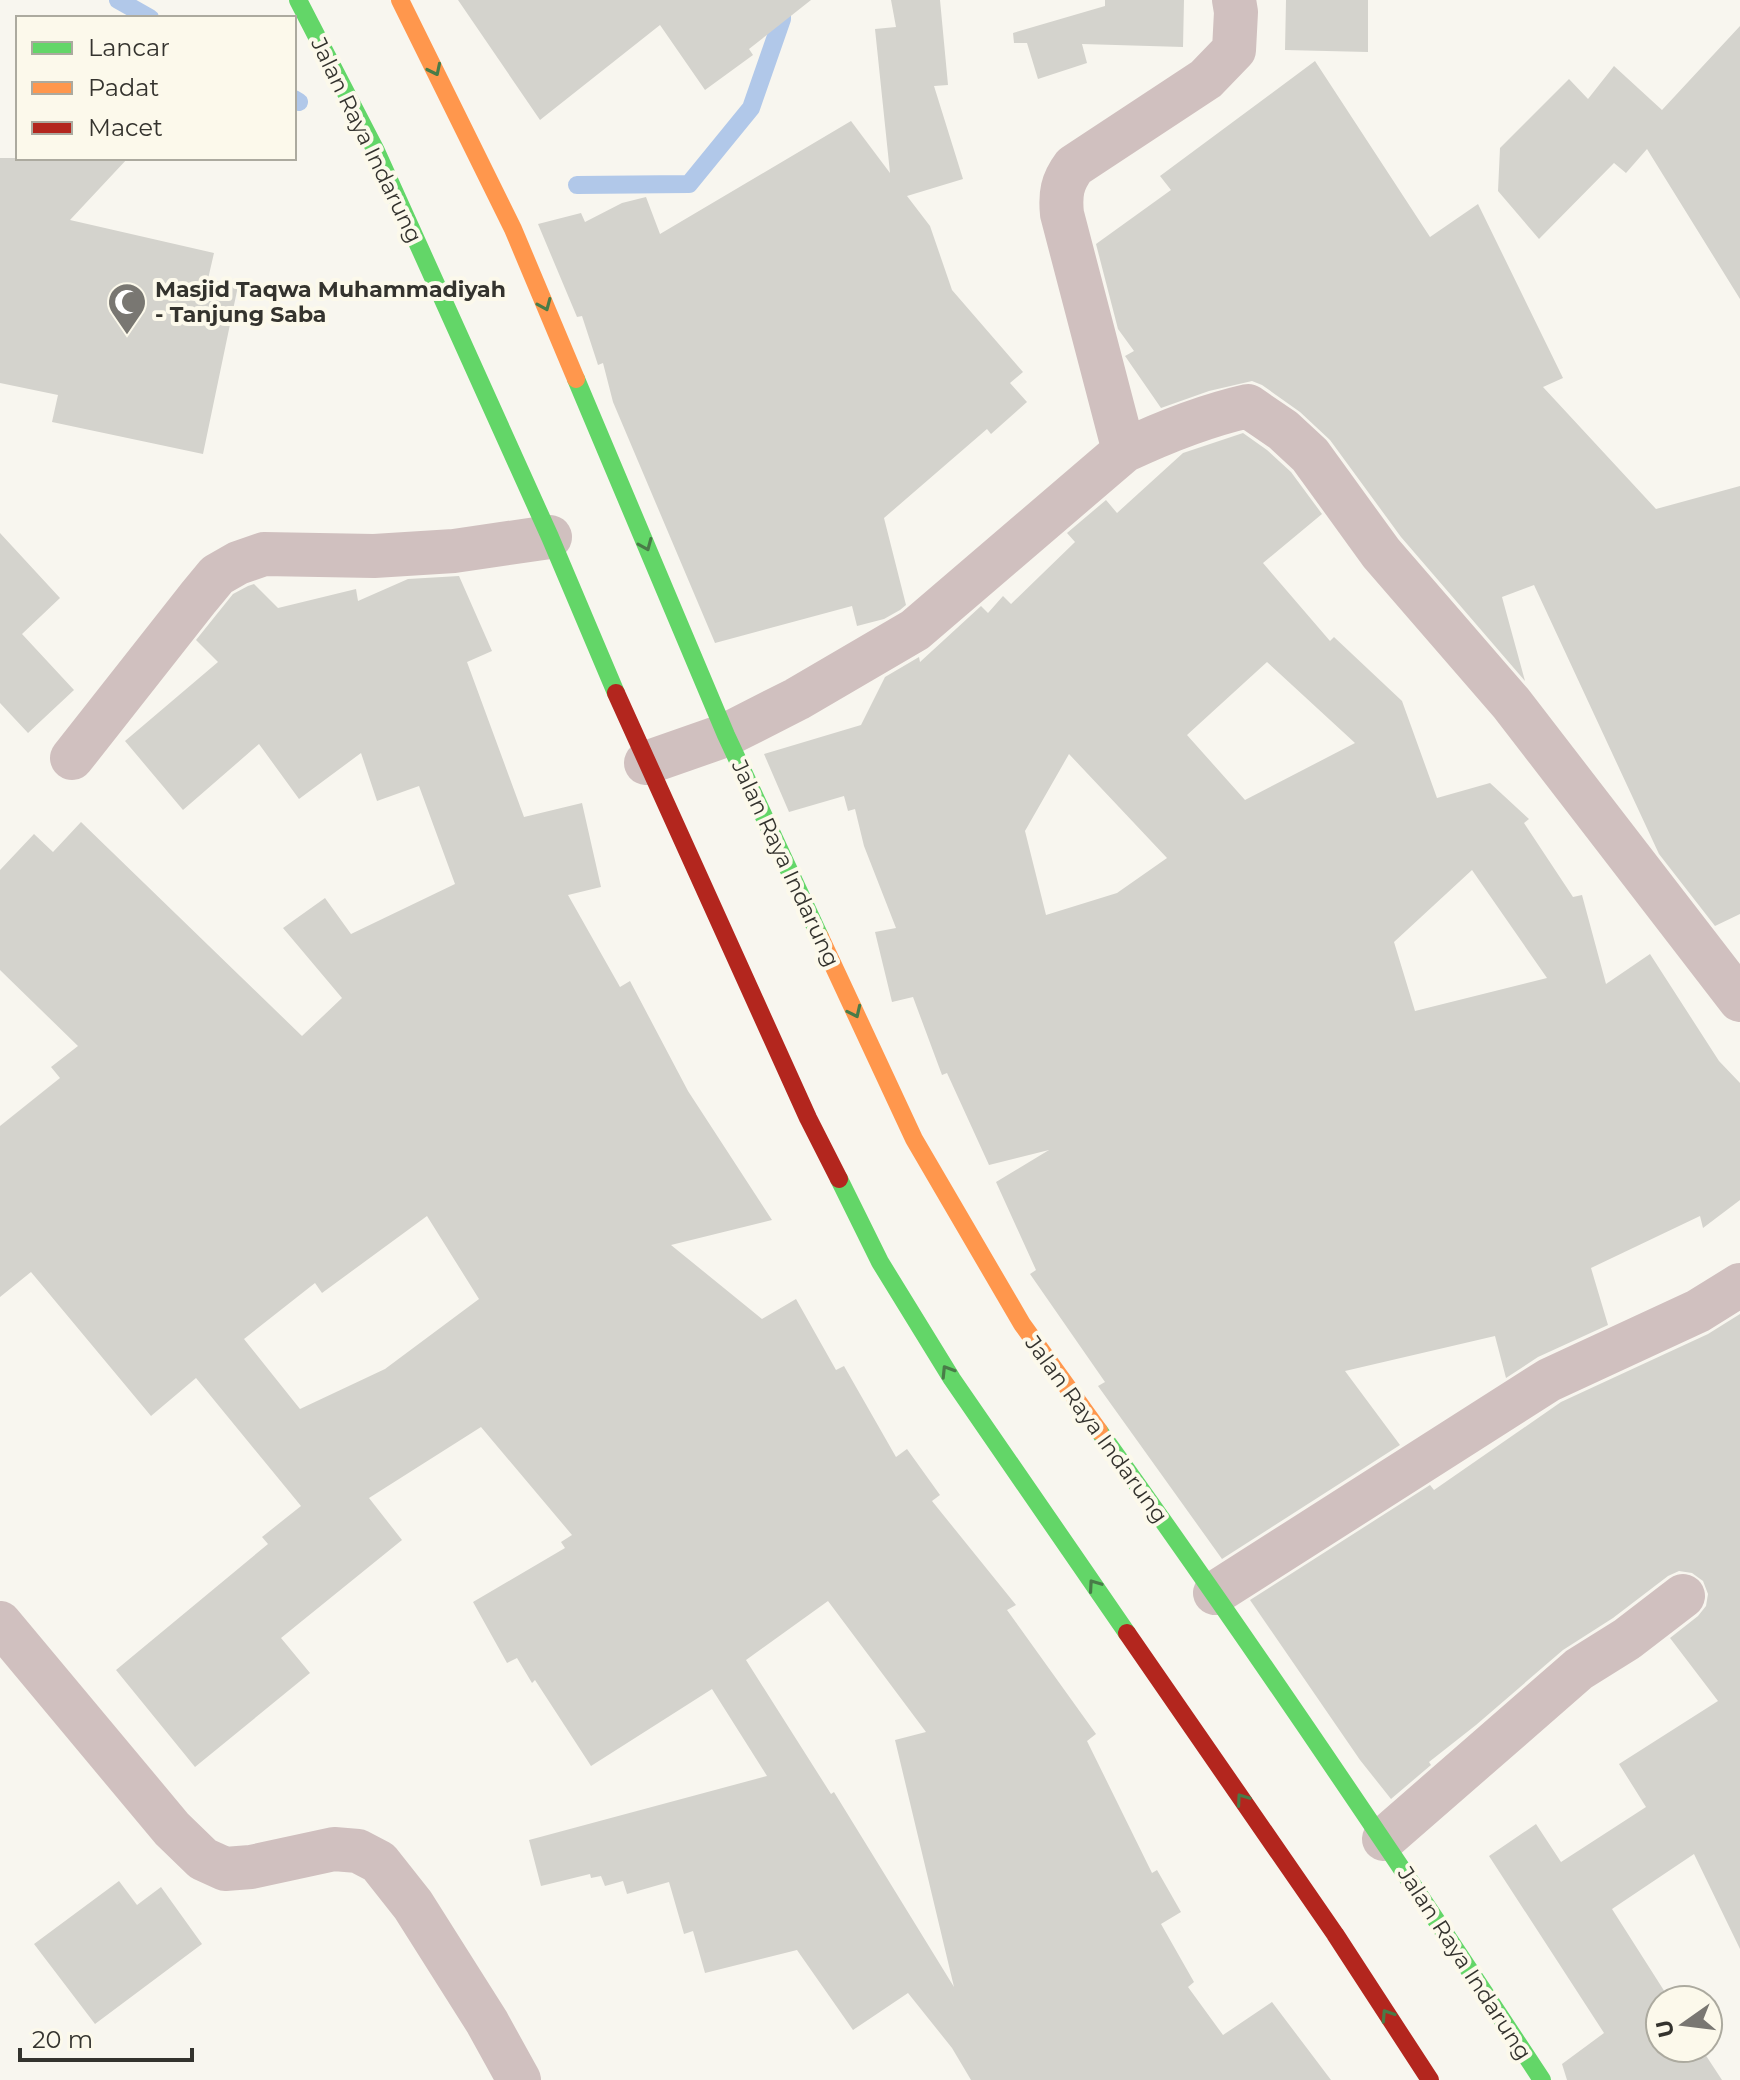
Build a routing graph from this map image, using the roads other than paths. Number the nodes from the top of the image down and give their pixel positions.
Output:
1 (298, 0) edge
2 (400, 0) edge
3 (1234, 0) edge
4 (1124, 451) junction
5 (550, 537) junction
6 (726, 735) junction
7 (72, 758) dead end
8 (646, 763) junction
9 (1740, 1000) edge
10 (1740, 1285) edge
11 (1215, 1593) junction
12 (1683, 1596) dead end
13 (0, 1623) edge
14 (1384, 1839) junction
15 (519, 2080) edge
16 (1430, 2080) edge
17 (1542, 2080) edge

1 - 5 highway, Jalan Raya Indarung
2 -> 6 highway, Jalan Raya Indarung
3 - 4 street
4 - 6 street, Jalan Raya Indarung
4 - 9 street, Jalan Raya Indarung
5 - 7 street
5 - 8 highway, Jalan Raya Indarung
6 - 8 street, Jalan Raya Indarung
6 -> 11 highway, Jalan Raya Indarung
16 -> 8 highway, Jalan Raya Indarung
10 - 11 street
11 - 14 highway, Jalan Raya Indarung
12 - 14 street
13 - 15 street
14 - 17 highway, Jalan Raya Indarung

